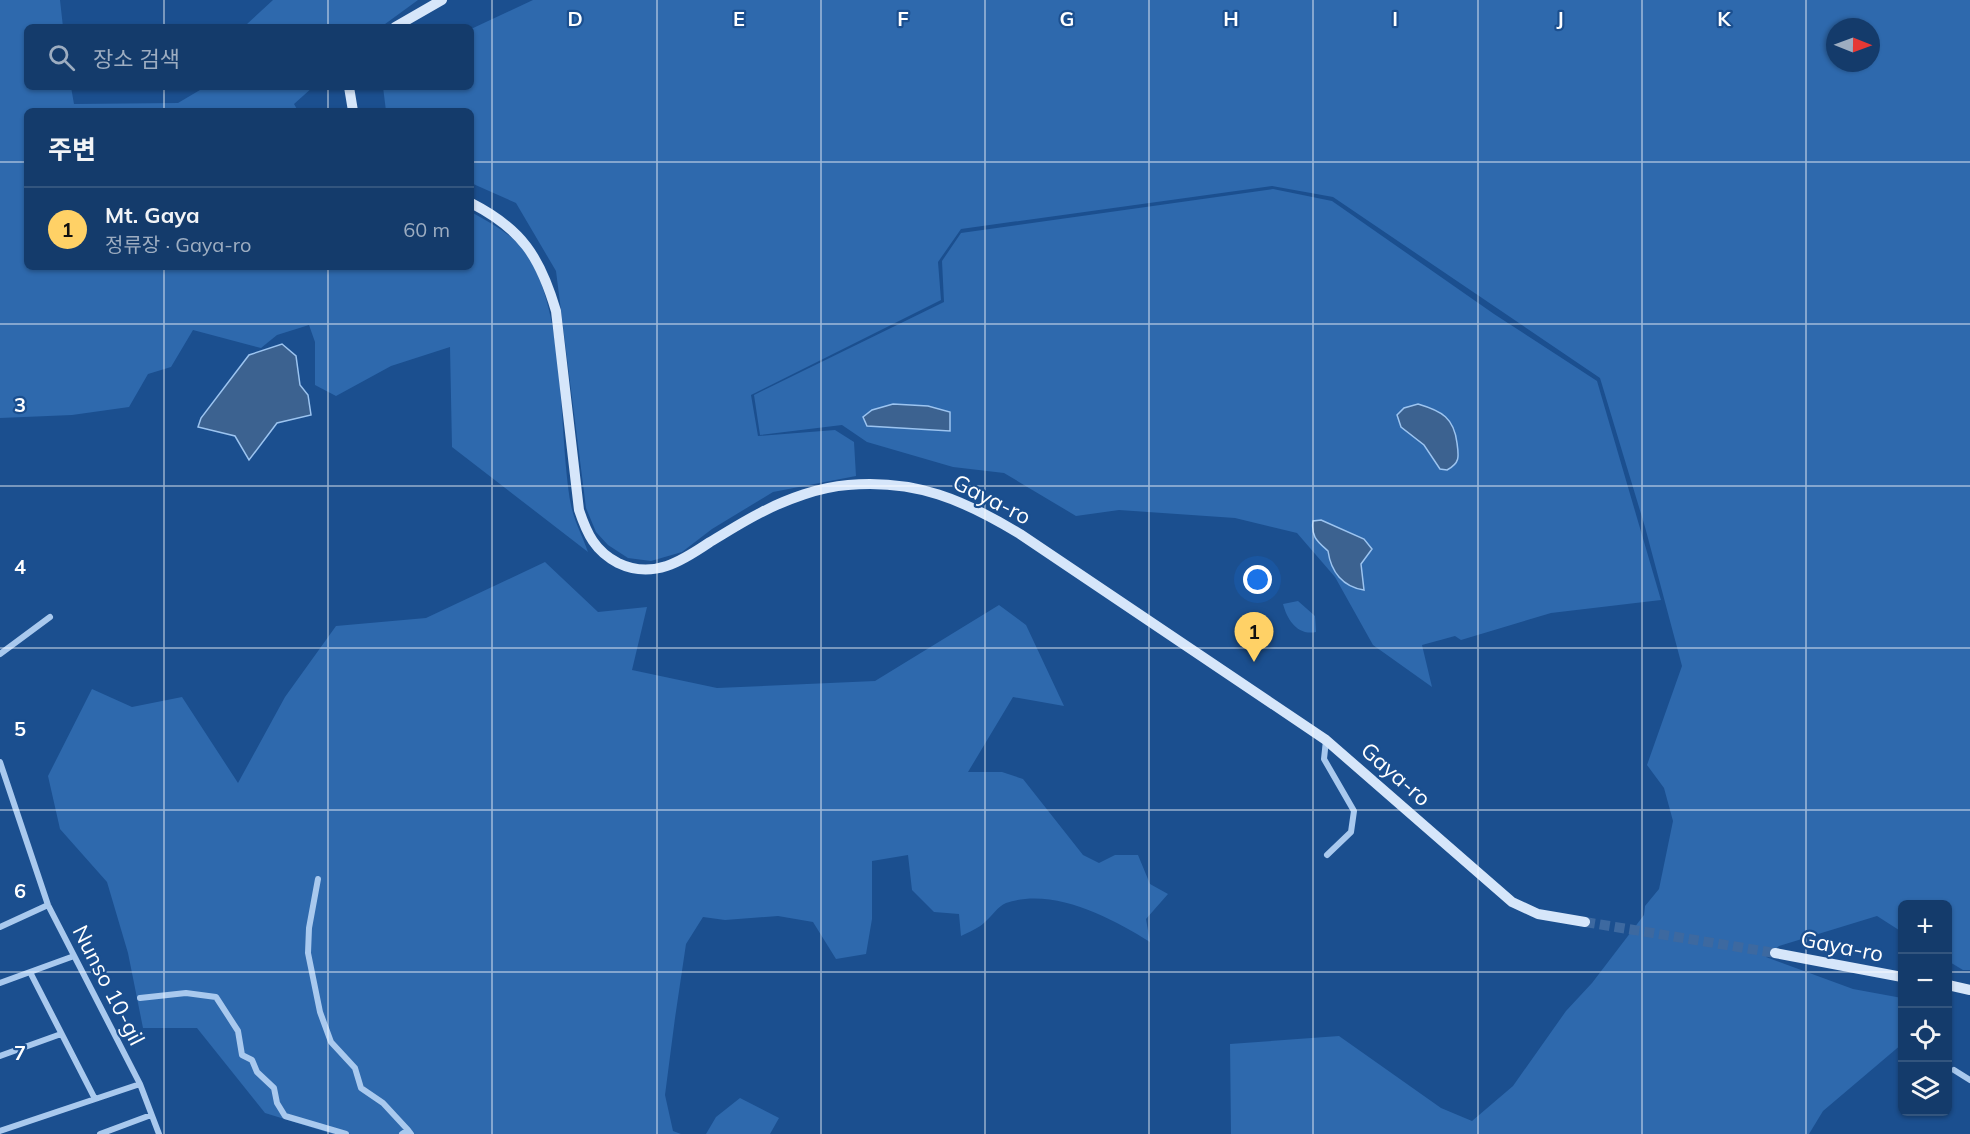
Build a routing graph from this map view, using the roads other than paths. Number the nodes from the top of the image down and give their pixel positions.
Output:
1 (441, 0) edge
2 (401, 24) edge
3 (350, 90) edge
4 (353, 108) edge
5 (474, 204) edge
6 (50, 617) dead end
7 (0, 654) edge
8 (1326, 740) junction
9 (0, 762) edge
10 (1327, 855) dead end
11 (318, 879) dead end
12 (48, 904) junction
13 (1585, 922) tunnel mouth
14 (0, 927) edge
15 (1775, 953) tunnel mouth
16 (74, 956) junction
17 (30, 972) junction
18 (1898, 976) edge
19 (0, 983) edge
20 (1952, 986) edge
21 (1970, 990) edge
22 (140, 998) dead end
23 (62, 1034) junction
24 (0, 1056) edge
25 (1954, 1070) dead end
26 (1970, 1080) edge
27 (140, 1084) junction
28 (95, 1099) junction
29 (151, 1115) junction
30 (0, 1131) edge
31 (407, 1133) edge
32 (100, 1134) edge
33 (159, 1134) edge
34 (346, 1134) edge

1 - 2 street
3 - 4 street
5 - 8 street, Gaya-ro
6 - 7 street
8 - 10 street
8 - 13 street, Gaya-ro
9 - 12 street, Nunso 10-gil
11 - 31 street
12 - 14 street
12 - 16 street, Nunso 10-gil
15 - 18 street, Gaya-ro
16 - 17 street
16 - 27 street, Nunso 10-gil
17 - 19 street
17 - 23 street
20 - 21 street
22 - 34 street
23 - 24 street
23 - 28 street
25 - 26 street
27 - 28 street
27 - 29 street, Nunso 10-gil
28 - 30 street
29 - 32 street
29 - 33 street, Nunso 10-gil

